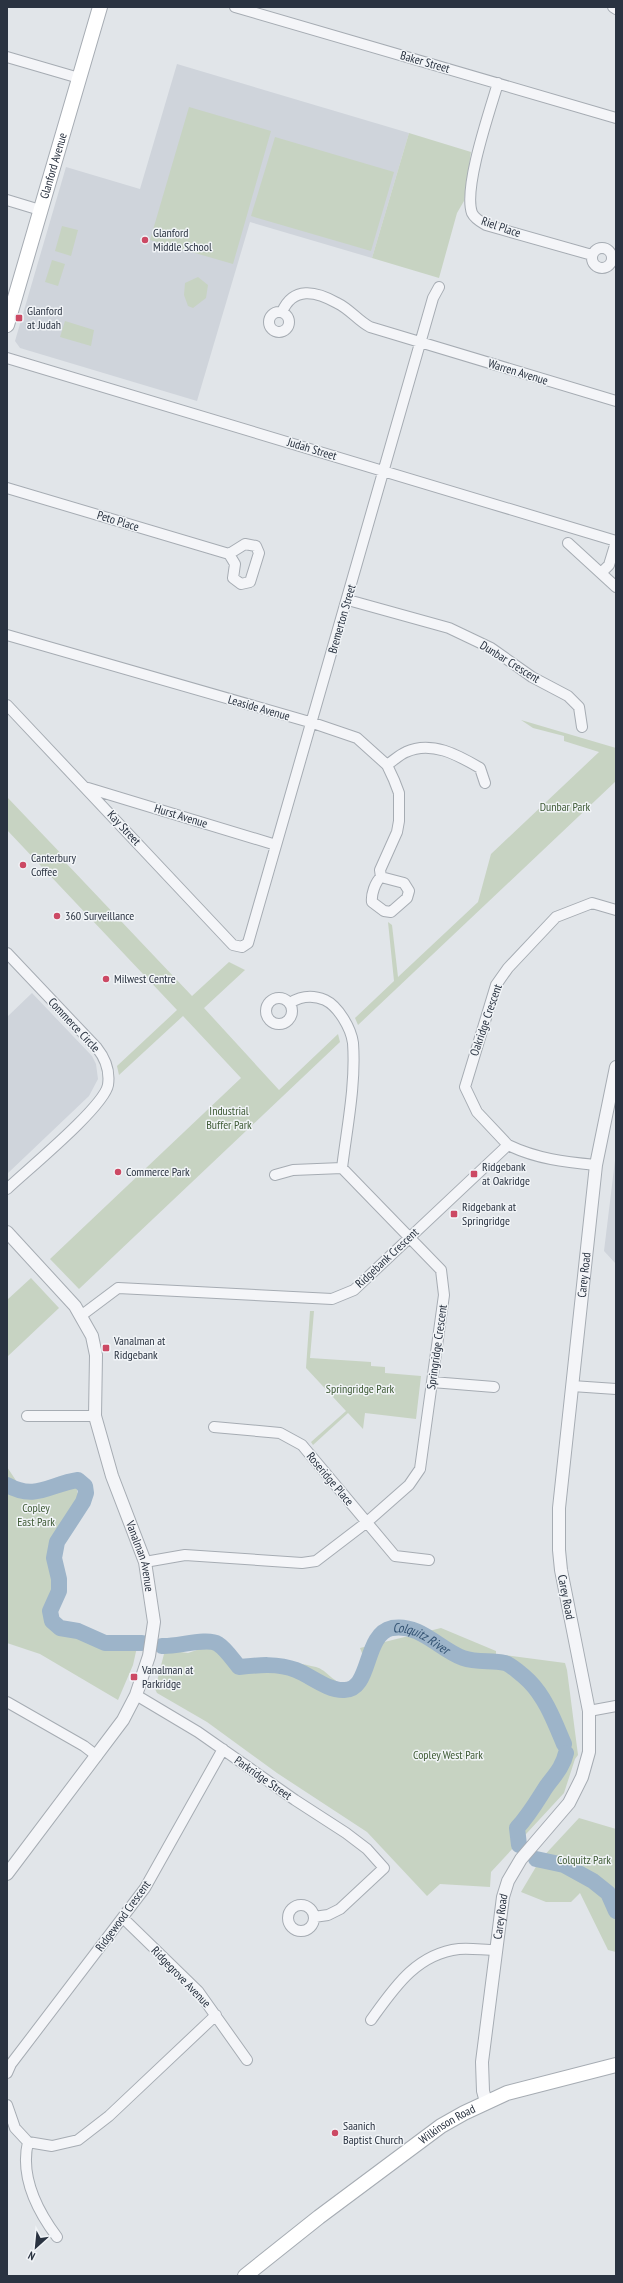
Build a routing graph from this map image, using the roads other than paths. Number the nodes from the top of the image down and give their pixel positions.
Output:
1 (100, 7) edge
2 (235, 7) edge
3 (613, 7) edge
4 (616, 10) edge
5 (7, 57) edge
6 (79, 78) junction
7 (498, 83) junction
8 (616, 118) edge
9 (7, 200) edge
10 (40, 210) junction
11 (592, 255) dead end
12 (439, 287) dead end
13 (282, 312) dead end
14 (7, 325) edge
15 (420, 343) junction
16 (7, 358) edge
17 (616, 401) edge
18 (384, 471) junction
19 (7, 488) edge
20 (616, 542) edge
21 (568, 543) dead end
22 (229, 554) dead end
23 (602, 572) junction
24 (616, 587) edge
25 (348, 600) junction
26 (7, 635) edge
27 (7, 705) edge
28 (313, 723) junction
29 (582, 727) dead end
30 (387, 765) junction
31 (484, 784) dead end
32 (86, 788) junction
33 (276, 845) junction
34 (381, 877) dead end
35 (616, 910) edge
36 (242, 947) joint
37 (7, 953) edge
38 (290, 1003) dead end
39 (616, 1067) edge
40 (508, 1145) junction
41 (596, 1165) junction
42 (342, 1168) junction
43 (275, 1175) dead end
44 (7, 1188) edge
45 (7, 1232) edge
46 (409, 1238) junction
47 (82, 1315) junction
48 (432, 1382) junction
49 (494, 1386) dead end
50 (572, 1386) junction
51 (616, 1389) edge
52 (27, 1416) dead end
53 (95, 1416) junction
54 (214, 1427) dead end
55 (367, 1522) junction
56 (429, 1560) dead end
57 (145, 1562) junction
58 (136, 1695) junction
59 (7, 1702) edge
60 (616, 1706) edge
61 (589, 1711) junction
62 (223, 1749) junction
63 (97, 1756) junction
64 (7, 1874) edge
65 (314, 1917) dead end
66 (123, 1918) junction
67 (496, 1950) junction
68 (216, 2014) junction
69 (371, 2020) dead end
70 (247, 2060) dead end
71 (616, 2065) edge
72 (7, 2072) edge
73 (486, 2102) junction
74 (7, 2105) edge
75 (28, 2142) junction
76 (57, 2237) dead end
77 (245, 2276) edge

1 - 6 main road, Glanford Avenue
2 - 7 street, Baker Street
3 - 4 street
5 - 6 street
6 - 10 main road, Glanford Avenue
7 - 8 street, Baker Street
7 - 11 street, Riel Place
9 - 10 street
10 - 14 main road, Glanford Avenue
12 - 15 street, Bremerton Street
13 - 15 street, Warren Avenue
15 - 17 street, Warren Avenue
15 - 18 street, Bremerton Street
16 - 18 street, Judah Street
18 - 20 street, Judah Street
18 - 25 street, Bremerton Street
19 - 22 street, Peto Place
20 - 23 street
21 - 23 street
23 - 24 street
25 - 28 street, Bremerton Street
25 - 29 street, Dunbar Crescent
26 - 28 street, Leaside Avenue
27 - 32 street, Kay Street
28 - 30 street, Leaside Avenue
28 - 33 street, Bremerton Street
30 - 31 street
30 - 34 street, Leaside Avenue
32 - 33 street, Hurst Avenue
32 - 36 street, Kay Street
33 - 36 street, Bremerton Street
35 - 40 street, Oakridge Crescent
37 - 44 street, Commerce Circle
38 - 42 street
39 - 41 street, Carey Road
40 - 41 street
40 - 46 street, Ridgebank Crescent
41 - 50 street, Carey Road
42 - 43 street
42 - 46 street, Springridge Crescent
45 - 47 street, Vanalman Avenue
46 - 47 street, Ridgebank Crescent
46 - 48 street, Springridge Crescent
47 - 53 street, Vanalman Avenue
48 - 49 street
48 - 55 street, Springridge Crescent
50 - 51 street
50 - 61 street, Carey Road
52 - 53 street
53 - 57 street, Vanalman Avenue
54 - 55 street, Roseridge Place
55 - 56 street, Roseridge Place
55 - 57 street, Springridge Crescent
57 - 58 street, Vanalman Avenue
58 - 62 street, Parkridge Street
58 - 63 street, Vanalman Avenue
59 - 63 street
60 - 61 street
61 - 67 street, Carey Road
62 - 65 street, Parkridge Street
62 - 66 street, Ridgewood Crescent
63 - 64 street, Vanalman Avenue
66 - 68 street, Ridgegrove Avenue
66 - 72 street, Ridgewood Crescent
67 - 69 street
67 - 73 street, Carey Road
68 - 70 street, Ridgegrove Avenue
68 - 75 street
71 - 73 main road, Wilkinson Road
73 - 77 main road, Wilkinson Road
74 - 75 street
75 - 76 street

